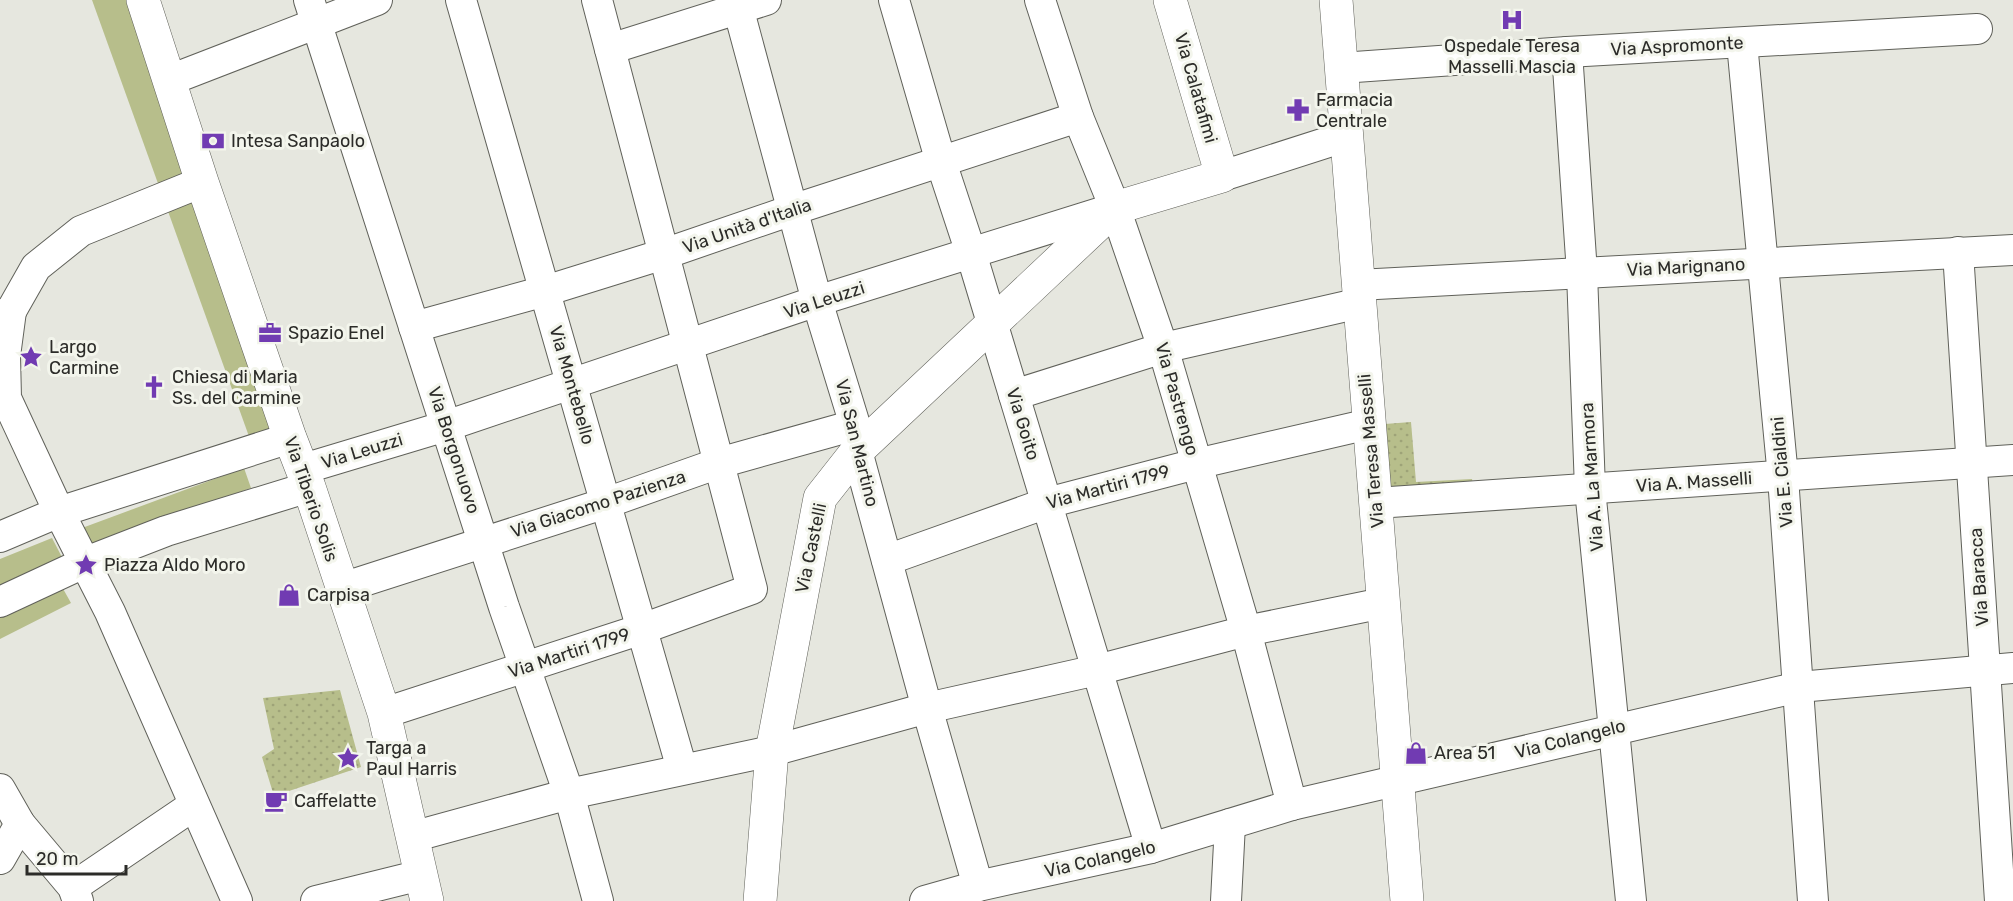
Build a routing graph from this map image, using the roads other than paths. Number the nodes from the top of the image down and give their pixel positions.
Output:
1 (143, 0) edge
2 (376, 0) edge
3 (462, 0) edge
4 (597, 0) edge
5 (894, 0) edge
6 (1040, 0) edge
7 (1170, 0) edge
8 (1336, 0) edge
9 (747, 3) edge
10 (313, 11) edge
11 (1977, 29) dead end
12 (1742, 43) junction
13 (610, 49) junction
14 (1567, 52) junction
15 (1341, 68) junction
16 (170, 80) junction
17 (1078, 117) junction
18 (1347, 136) junction
19 (941, 162) junction
20 (1222, 176) junction
21 (202, 182) junction
22 (1115, 208) junction
23 (792, 210) junction
24 (2013, 250) edge
25 (1958, 252) junction
26 (971, 253) junction
27 (664, 254) junction
28 (1762, 263) junction
29 (1582, 273) junction
30 (545, 291) junction
31 (1359, 294) junction
32 (817, 301) junction
33 (6, 314) edge
34 (993, 325) junction
35 (414, 327) junction
36 (688, 344) junction
37 (1163, 348) junction
38 (572, 385) junction
39 (1014, 395) junction
40 (1369, 424) junction
41 (446, 426) junction
42 (290, 438) junction
43 (856, 438) junction
44 (2013, 460) edge
45 (719, 463) junction
46 (1196, 464) junction
47 (1972, 464) junction
48 (1783, 477) junction
49 (306, 478) junction
50 (1590, 489) junction
51 (606, 503) junction
52 (1047, 503) junction
53 (1376, 503) junction
54 (59, 512) junction
55 (0, 537) edge
56 (483, 542) junction
57 (887, 560) junction
58 (86, 562) junction
59 (342, 588) junction
60 (0, 602) edge
61 (1383, 603) junction
62 (642, 629) junction
63 (1246, 631) junction
64 (524, 666) junction
65 (1999, 669) edge
66 (1097, 670) junction
67 (1799, 687) junction
68 (927, 708) junction
69 (384, 713) junction
70 (1614, 729) junction
71 (772, 751) junction
72 (682, 769) junction
73 (1398, 782) junction
74 (0, 789) edge
75 (569, 794) junction
76 (194, 805) junction
77 (1292, 805) junction
78 (20, 824) junction
79 (1230, 824) junction
80 (412, 837) junction
81 (1151, 848) junction
82 (0, 859) edge
83 (978, 886) junction
84 (424, 888) edge
85 (75, 894) edge
86 (237, 901) edge
87 (316, 901) edge
88 (598, 901) edge
89 (760, 901) edge
90 (925, 901) edge
91 (1226, 901) edge
92 (1407, 901) edge
93 (1631, 901) edge
94 (1813, 901) edge
95 (2000, 901) edge

1 - 16 street, Via Tiberio Solis
2 - 10 street
3 - 30 street, Via Montebello
4 - 13 street
5 - 19 street, Via Goito
6 - 17 street, Via Pastrengo
7 - 20 street, Via Calatafimi
8 - 15 street, Via Teresa Masselli
9 - 13 street
9 - 23 street, Via San Martino
10 - 16 street
10 - 35 street, Via Borgonuovo
11 - 12 street, Via Aspromonte
12 - 14 street, Via Aspromonte
12 - 28 street, Via E. Cialdini
13 - 27 street
14 - 15 street, Via Aspromonte
14 - 29 street, Via A. La Marmora
15 - 18 street, Via Teresa Masselli
16 - 21 street, Via Tiberio Solis
17 - 19 street, Via Unità d'Italia
17 - 22 street, Via Pastrengo
18 - 20 street, Via Leuzzi
18 - 31 street, Via Teresa Masselli
19 - 23 street, Via Unità d'Italia
19 - 26 street, Via Goito
20 - 22 street, Via Leuzzi
21 - 33 street
21 - 42 street, Via Tiberio Solis
22 - 26 street, Via Leuzzi
22 - 34 street, Via Castelli
22 - 37 street, Via Pastrengo
23 - 27 street, Via Unità d'Italia
23 - 32 street, Via San Martino
24 - 25 street, Via Marignano
25 - 28 street, Via Marignano
25 - 47 street, Via Baracca
26 - 32 street, Via Leuzzi
26 - 34 street, Via Goito
27 - 30 street, Via Unità d'Italia
27 - 36 street
28 - 29 street, Via Marignano
28 - 48 street, Via E. Cialdini
29 - 31 street, Via Marignano
29 - 50 street, Via A. La Marmora
30 - 35 street, Via Unità d'Italia
30 - 38 street, Via Montebello
31 - 37 street
31 - 40 street, Via Teresa Masselli
32 - 36 street, Via Leuzzi
32 - 43 street, Via San Martino
33 - 54 street
34 - 39 street, Via Goito
34 - 43 street, Via Castelli
35 - 41 street, Via Borgonuovo
36 - 38 street, Via Leuzzi
36 - 45 street
37 - 39 street
37 - 46 street, Via Pastrengo
38 - 41 street, Via Leuzzi
38 - 51 street, Via Montebello
39 - 52 street, Via Goito
40 - 46 street, Via Martiri 1799
40 - 53 street, Via Teresa Masselli
41 - 49 street, Via Leuzzi
41 - 56 street, Via Borgonuovo
42 - 49 street, Via Tiberio Solis
42 - 54 street
43 - 45 street, Via Giacomo Pazienza
43 - 57 street, Via San Martino
43 - 71 street, Via Castelli
44 - 47 street, Via A. Masselli
45 - 51 street, Via Giacomo Pazienza
45 - 62 street, Via Martiri 1799
46 - 52 street, Via Martiri 1799
46 - 63 street, Via Pastrengo
47 - 48 street, Via A. Masselli
47 - 65 street, Via Baracca
48 - 50 street, Via A. Masselli
48 - 67 street, Via E. Cialdini
49 - 58 street
49 - 59 street, Via Tiberio Solis
50 - 53 street, Via A. Masselli
50 - 70 street, Via A. La Marmora
51 - 56 street, Via Giacomo Pazienza
51 - 62 street, Via Montebello
52 - 57 street, Via Martiri 1799
52 - 66 street, Via Goito
53 - 61 street, Via Teresa Masselli
54 - 55 street
54 - 58 street
56 - 59 street, Via Giacomo Pazienza
56 - 64 street, Via Borgonuovo
57 - 68 street, Via San Martino
58 - 60 street
58 - 76 street
59 - 69 street, Via Tiberio Solis
61 - 63 street
61 - 73 street, Via Teresa Masselli
62 - 64 street, Via Martiri 1799
62 - 72 street, Via Montebello
63 - 66 street
63 - 77 street, Via Pastrengo
64 - 69 street, Via Martiri 1799
64 - 75 street, Via Borgonuovo
65 - 67 street, Via Colangelo
65 - 95 street, Via Baracca
66 - 68 street
66 - 81 street, Via Goito
67 - 70 street, Via Colangelo
67 - 94 street, Via E. Cialdini
68 - 71 street
68 - 83 street, Via San Martino
69 - 80 street, Via Tiberio Solis
70 - 73 street, Via Colangelo
70 - 93 street, Via A. La Marmora
71 - 72 street
71 - 89 street, Via Castelli
72 - 75 street
73 - 77 street, Via Colangelo
73 - 92 street, Via Teresa Masselli
74 - 78 street
75 - 80 street
75 - 88 street, Via Borgonuovo
76 - 85 street
76 - 86 street
77 - 79 street, Via Colangelo
78 - 82 street
78 - 85 street
79 - 81 street, Via Colangelo
79 - 91 street
80 - 84 street, Via Tiberio Solis
81 - 83 street, Via Colangelo
83 - 90 street, Via Colangelo
84 - 87 street

